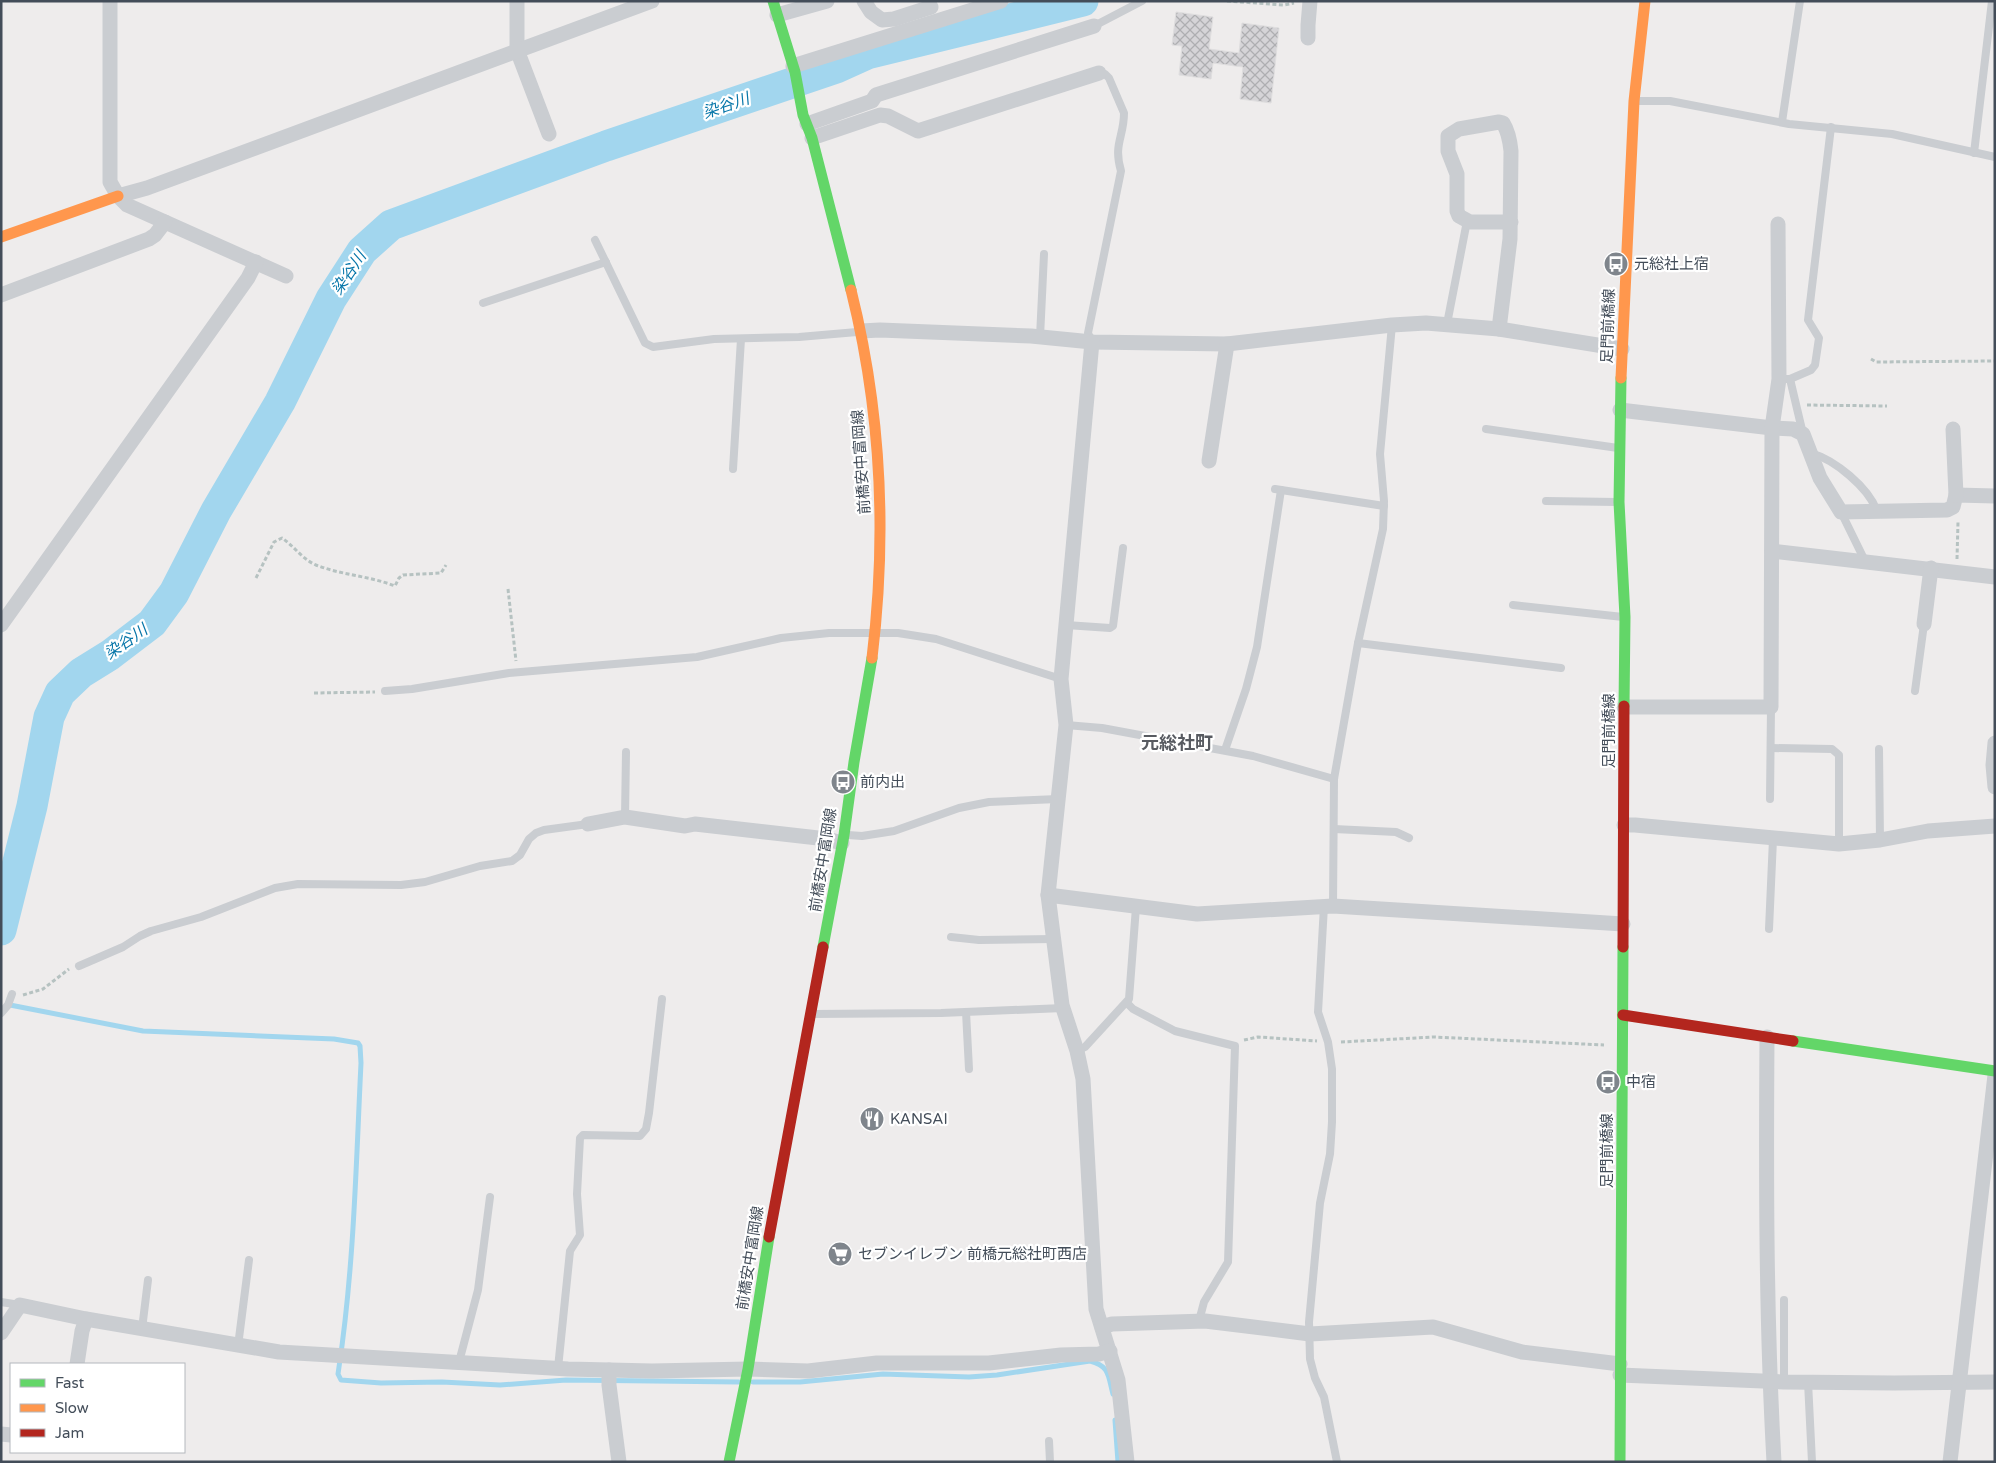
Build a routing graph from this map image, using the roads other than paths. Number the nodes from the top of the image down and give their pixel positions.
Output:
1 (110, 1) edge
2 (517, 1) edge
3 (652, 1) edge
4 (827, 1) edge
5 (864, 1) edge
6 (1001, 1) edge
7 (1142, 1) edge
8 (1310, 1) edge
9 (1645, 1) edge
10 (1800, 1) edge
11 (1992, 1) edge
12 (930, 4) edge
13 (775, 8) edge
14 (1094, 26) joint
15 (1308, 38) dead end
16 (517, 50) junction
17 (794, 69) junction
18 (1098, 73) joint
19 (1634, 101) junction
20 (1782, 122) junction
21 (807, 126) junction
22 (1831, 127) junction
23 (549, 134) dead end
24 (1974, 153) junction
25 (1995, 157) edge
26 (118, 196) junction
27 (1467, 220) junction
28 (165, 222) junction
29 (1511, 222) junction
30 (1778, 224) dead end
31 (1, 237) edge
32 (595, 240) dead end
33 (1044, 254) dead end
34 (256, 262) junction
35 (606, 262) junction
36 (286, 276) dead end
37 (1, 294) edge
38 (484, 303) dead end
39 (1447, 324) junction
40 (1392, 325) junction
41 (1499, 329) junction
42 (861, 332) junction
43 (1040, 337) junction
44 (741, 339) junction
45 (1092, 342) junction
46 (1227, 344) junction
47 (1622, 349) junction
48 (1784, 379) junction
49 (1620, 410) junction
50 (1772, 428) junction
51 (1486, 429) dead end
52 (1953, 429) dead end
53 (1803, 434) junction
54 (1620, 448) junction
55 (1810, 453) junction
56 (1209, 461) dead end
57 (732, 469) dead end
58 (1995, 496) edge
59 (1546, 501) dead end
60 (1954, 501) junction
61 (1618, 502) junction
62 (1384, 506) junction
63 (1877, 511) junction
64 (1841, 512) junction
65 (1122, 548) dead end
66 (1772, 551) junction
67 (1865, 561) junction
68 (1931, 568) junction
69 (1995, 577) edge
70 (1513, 605) dead end
71 (1625, 617) junction
72 (1924, 624) joint
73 (1, 625) edge
74 (1066, 625) junction
75 (875, 634) junction
76 (1358, 643) junction
77 (1561, 668) dead end
78 (1061, 680) junction
79 (385, 691) road end
80 (1915, 691) dead end
81 (1624, 707) junction
82 (1771, 707) junction
83 (1066, 725) junction
84 (1995, 743) edge
85 (1771, 748) junction
86 (1879, 749) dead end
87 (1225, 750) junction
88 (626, 752) dead end
89 (1334, 779) junction
90 (1995, 787) edge
91 (1058, 799) junction
92 (1770, 799) dead end
93 (625, 817) junction
94 (588, 824) joint
95 (1624, 826) junction
96 (1995, 826) edge
97 (1334, 829) junction
98 (1409, 838) dead end
99 (843, 839) junction
100 (1773, 839) junction
101 (1880, 840) junction
102 (1839, 844) junction
103 (1048, 894) junction
104 (1328, 906) junction
105 (1136, 907) junction
106 (1623, 924) junction
107 (1769, 930) dead end
108 (951, 937) dead end
109 (1054, 939) junction
110 (79, 966) road end
111 (12, 994) road end
112 (662, 1000) dead end
113 (1128, 1003) junction
114 (1062, 1008) junction
115 (966, 1012) junction
116 (1, 1013) edge
117 (811, 1014) junction
118 (1622, 1015) junction
119 (1767, 1036) junction
120 (1077, 1051) junction
121 (969, 1069) dead end
122 (1995, 1071) edge
123 (1995, 1075) edge
124 (490, 1197) dead end
125 (249, 1260) dead end
126 (148, 1280) dead end
127 (1784, 1300) dead end
128 (1, 1302) edge
129 (20, 1305) junction
130 (86, 1319) junction
131 (1199, 1321) junction
132 (1102, 1327) junction
133 (142, 1329) junction
134 (1, 1333) edge
135 (1310, 1334) junction
136 (238, 1346) junction
137 (1110, 1351) junction
138 (459, 1362) junction
139 (77, 1363) edge
140 (558, 1368) junction
141 (748, 1369) junction
142 (609, 1370) junction
143 (1620, 1370) junction
144 (1777, 1381) junction
145 (1808, 1382) junction
146 (1958, 1382) junction
147 (1995, 1382) edge
148 (1049, 1441) dead end
149 (619, 1462) edge
150 (729, 1462) edge
151 (1050, 1462) edge
152 (1127, 1462) edge
153 (1337, 1462) edge
154 (1620, 1462) edge
155 (1774, 1462) edge
156 (1812, 1462) edge
157 (1950, 1462) edge

1 - 26 street
2 - 16 street
3 - 16 street
4 - 13 street
5 - 12 street
6 - 17 street
7 - 14 lane
8 - 15 street
9 - 19 main road, 足門前橋線
10 - 20 lane
11 - 24 lane
13 - 17 main road
14 - 21 street
16 - 23 street
16 - 26 street
17 - 21 main road, 前橋安中富岡線
18 - 21 street
18 - 45 lane
19 - 20 lane
19 - 47 main road, 足門前橋線
20 - 22 lane
21 - 42 main road, 前橋安中富岡線
22 - 24 lane
22 - 48 lane
24 - 25 lane
26 - 28 street
26 - 31 main road
27 - 29 street
27 - 29 street
27 - 39 lane
28 - 34 street
28 - 37 street
29 - 41 street
30 - 48 street
32 - 35 lane
33 - 43 lane
34 - 36 street
34 - 73 street
35 - 38 lane
35 - 44 lane
39 - 40 street
39 - 41 street
40 - 46 street
40 - 62 lane
41 - 47 street
42 - 43 street
42 - 44 lane
42 - 75 main road, 前橋安中富岡線
43 - 45 street
44 - 57 lane
45 - 46 street
45 - 74 street
46 - 56 street
47 - 49 main road, 足門前橋線
48 - 50 street
48 - 53 lane
49 - 50 street
49 - 54 main road, 足門前橋線
50 - 53 street
50 - 66 street
51 - 54 lane
52 - 60 street
53 - 55 street
54 - 61 main road, 足門前橋線
55 - 63 lane
55 - 64 street
58 - 60 street
59 - 61 lane
60 - 63 street
61 - 71 main road, 足門前橋線
62 - 76 lane
62 - 87 lane
63 - 64 street
64 - 67 lane
65 - 74 lane
66 - 67 street
66 - 82 street
67 - 68 street
68 - 69 street
68 - 72 street
70 - 71 lane
71 - 81 main road, 足門前橋線
72 - 80 lane
74 - 78 street
75 - 78 lane
75 - 79 lane
75 - 99 main road, 前橋安中富岡線
76 - 77 lane
76 - 89 lane
78 - 83 street
81 - 82 street
81 - 95 main road, 足門前橋線
82 - 85 lane
83 - 87 lane
83 - 91 street
84 - 90 street
85 - 92 lane
85 - 102 lane
86 - 101 lane
87 - 89 lane
88 - 93 lane
89 - 97 lane
91 - 99 lane
91 - 103 street
93 - 94 street
93 - 99 street
94 - 110 lane
95 - 100 street
95 - 106 main road, 足門前橋線
96 - 101 street
97 - 98 lane
97 - 104 lane
99 - 117 main road, 前橋安中富岡線
100 - 102 street
100 - 107 lane
101 - 102 street
103 - 105 street
103 - 109 street
104 - 105 street
104 - 106 street
104 - 135 lane
105 - 113 lane
106 - 118 main road, 足門前橋線
108 - 109 lane
109 - 114 street
111 - 116 lane
112 - 140 lane
113 - 120 lane
113 - 131 lane
114 - 115 lane
114 - 120 street
115 - 117 lane
115 - 121 lane
117 - 141 main road, 前橋安中富岡線
118 - 119 main road
118 - 143 main road, 足門前橋線
119 - 122 main road
119 - 144 street
120 - 132 street
123 - 146 street
124 - 138 lane
125 - 136 lane
126 - 133 lane
127 - 144 lane
128 - 129 lane
129 - 130 street
129 - 134 street
130 - 133 street
130 - 139 street
131 - 132 street
131 - 135 street
132 - 137 street
133 - 136 street
135 - 143 street
135 - 153 lane
136 - 138 street
137 - 141 street
137 - 152 street
138 - 140 street
140 - 142 street
141 - 142 street
141 - 150 main road, 前橋安中富岡線
142 - 149 street
143 - 144 street
143 - 154 main road, 足門前橋線
144 - 145 street
144 - 155 street
145 - 146 street
145 - 156 lane
146 - 147 street
146 - 157 street
148 - 151 lane

